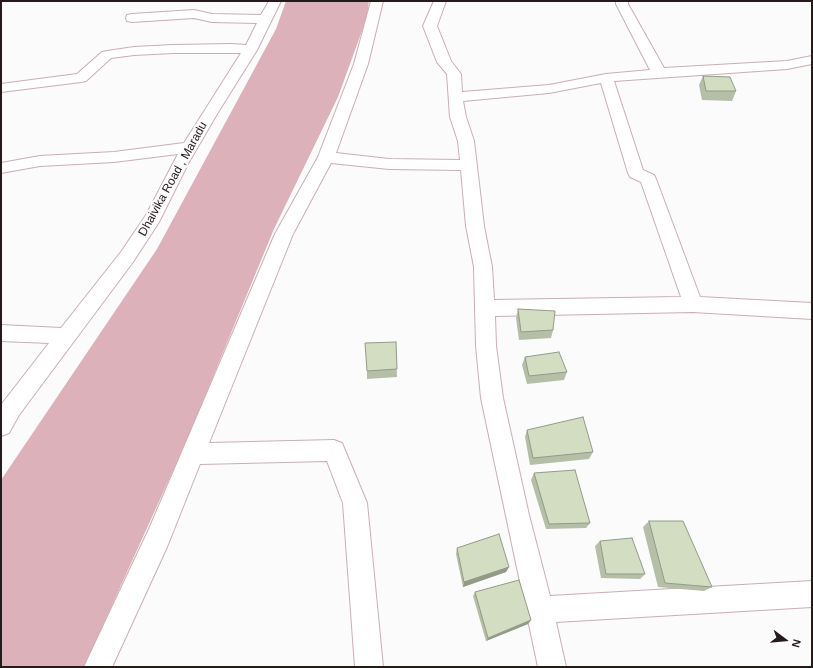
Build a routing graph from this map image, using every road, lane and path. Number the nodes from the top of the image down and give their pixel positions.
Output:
1 (275, 1) edge
2 (377, 1) edge
3 (440, 1) edge
4 (622, 1) edge
5 (132, 18) dead end
6 (265, 19) junction
7 (250, 50) junction
8 (812, 60) edge
9 (659, 73) junction
10 (606, 78) junction
11 (1, 88) edge
12 (455, 97) junction
13 (190, 147) junction
14 (326, 157) junction
15 (468, 165) junction
16 (1, 168) edge
17 (693, 304) junction
18 (485, 308) junction
19 (812, 311) edge
20 (1, 333) edge
21 (67, 336) junction
22 (1, 426) edge
23 (193, 454) junction
24 (812, 594) edge
25 (540, 610) junction
26 (98, 667) edge
27 (369, 667) edge
28 (552, 667) edge

1 - 6 street, Dhaivika Road , Maradu
2 - 14 street
3 - 12 street
4 - 9 street
5 - 6 street
6 - 7 street, Dhaivika Road , Maradu
7 - 11 street
7 - 13 street, Dhaivika Road , Maradu
8 - 9 street
9 - 10 street
10 - 12 street
10 - 17 street
12 - 15 street
13 - 16 street
13 - 21 street, Dhaivika Road , Maradu
14 - 15 street
14 - 23 street
15 - 18 street
17 - 18 street
17 - 19 street
18 - 25 street
20 - 21 street
21 - 22 street, Dhaivika Road , Maradu
23 - 26 street
23 - 27 street
24 - 25 street
25 - 28 street

